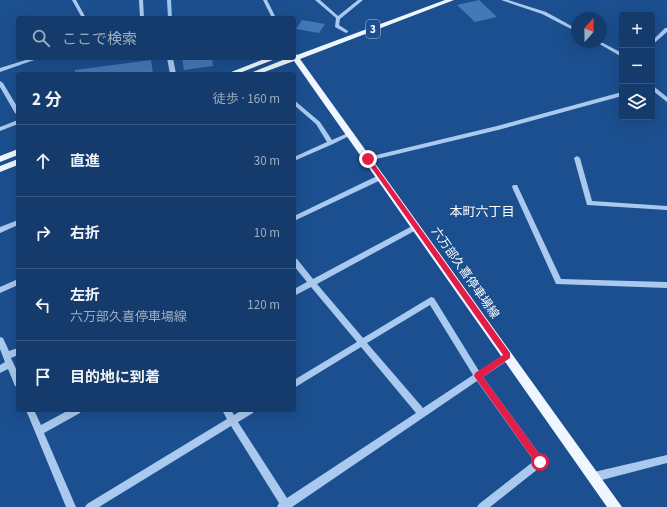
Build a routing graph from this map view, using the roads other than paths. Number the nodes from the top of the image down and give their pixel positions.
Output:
1 (74, 0) edge
2 (141, 0) edge
3 (265, 0) edge
4 (317, 0) edge
5 (361, 0) edge
6 (432, 0) edge
7 (451, 0) edge
8 (503, 0) edge
9 (83, 16) edge
10 (142, 16) edge
11 (273, 16) edge
12 (338, 18) junction
13 (571, 28) edge
14 (667, 29) edge
15 (346, 32) junction
16 (655, 41) edge
17 (607, 47) edge
18 (619, 53) edge
19 (296, 55) edge
20 (296, 55) edge
21 (296, 56) edge
22 (31, 60) edge
23 (170, 60) edge
24 (268, 60) edge
25 (284, 60) edge
26 (0, 70) edge
27 (173, 72) edge
28 (236, 72) edge
29 (257, 72) edge
30 (0, 84) edge
31 (655, 90) edge
32 (619, 95) edge
33 (667, 100) edge
34 (296, 106) edge
35 (16, 110) edge
36 (16, 123) edge
37 (0, 129) edge
38 (350, 134) junction
39 (331, 143) junction
40 (16, 153) edge
41 (296, 158) edge
42 (577, 158) dead end
43 (0, 159) edge
44 (368, 159) junction
45 (16, 163) edge
46 (0, 169) edge
47 (381, 177) junction
48 (516, 187) dead end
49 (667, 208) edge
50 (296, 218) edge
51 (16, 223) edge
52 (416, 227) junction
53 (0, 230) edge
54 (296, 263) edge
55 (16, 283) edge
56 (312, 283) junction
57 (667, 285) edge
58 (0, 290) edge
59 (296, 292) edge
60 (0, 340) edge
61 (362, 343) junction
62 (16, 352) edge
63 (7, 356) junction
64 (508, 356) junction
65 (10, 364) junction
66 (0, 369) edge
67 (478, 376) junction
68 (16, 378) edge
69 (296, 383) edge
70 (31, 412) edge
71 (73, 412) edge
72 (227, 412) edge
73 (247, 412) edge
74 (422, 414) junction
75 (233, 420) junction
76 (39, 431) junction
77 (667, 459) edge
78 (594, 478) junction
79 (285, 506) edge
80 (71, 507) edge
81 (90, 507) edge
82 (482, 507) edge
83 (614, 507) edge

1 - 9 street
2 - 10 street
3 - 11 street
4 - 12 street
5 - 12 street
6 - 15 main road, 3
7 - 20 main road, 3
8 - 13 street
12 - 15 street
14 - 16 street
15 - 19 main road, 3
17 - 18 street
21 - 38 main road, 六万部久喜停車場線
22 - 26 street
23 - 27 street
24 - 28 main road
25 - 29 main road, 3
30 - 35 street
31 - 33 street
32 - 44 street
34 - 39 street
36 - 37 street
38 - 39 street
38 - 44 main road, 六万部久喜停車場線
39 - 41 street
40 - 43 main road
42 - 49 street
44 - 47 main road, 六万部久喜停車場線
45 - 46 main road
47 - 50 street
47 - 52 main road, 六万部久喜停車場線
48 - 57 street
51 - 53 street
52 - 56 street
52 - 64 main road, 六万部久喜停車場線
54 - 56 street
55 - 58 street
56 - 59 street
56 - 61 street
60 - 63 street
61 - 67 street
61 - 69 street
61 - 74 street
62 - 63 street
63 - 65 street
64 - 67 street
64 - 78 main road, 六万部久喜停車場線
65 - 66 street
65 - 68 street
67 - 74 street
67 - 82 street
70 - 76 street
71 - 76 street
72 - 75 street
73 - 75 street
74 - 79 street
75 - 79 street
75 - 81 street
76 - 80 street
77 - 78 street
78 - 83 main road, 六万部久喜停車場線

